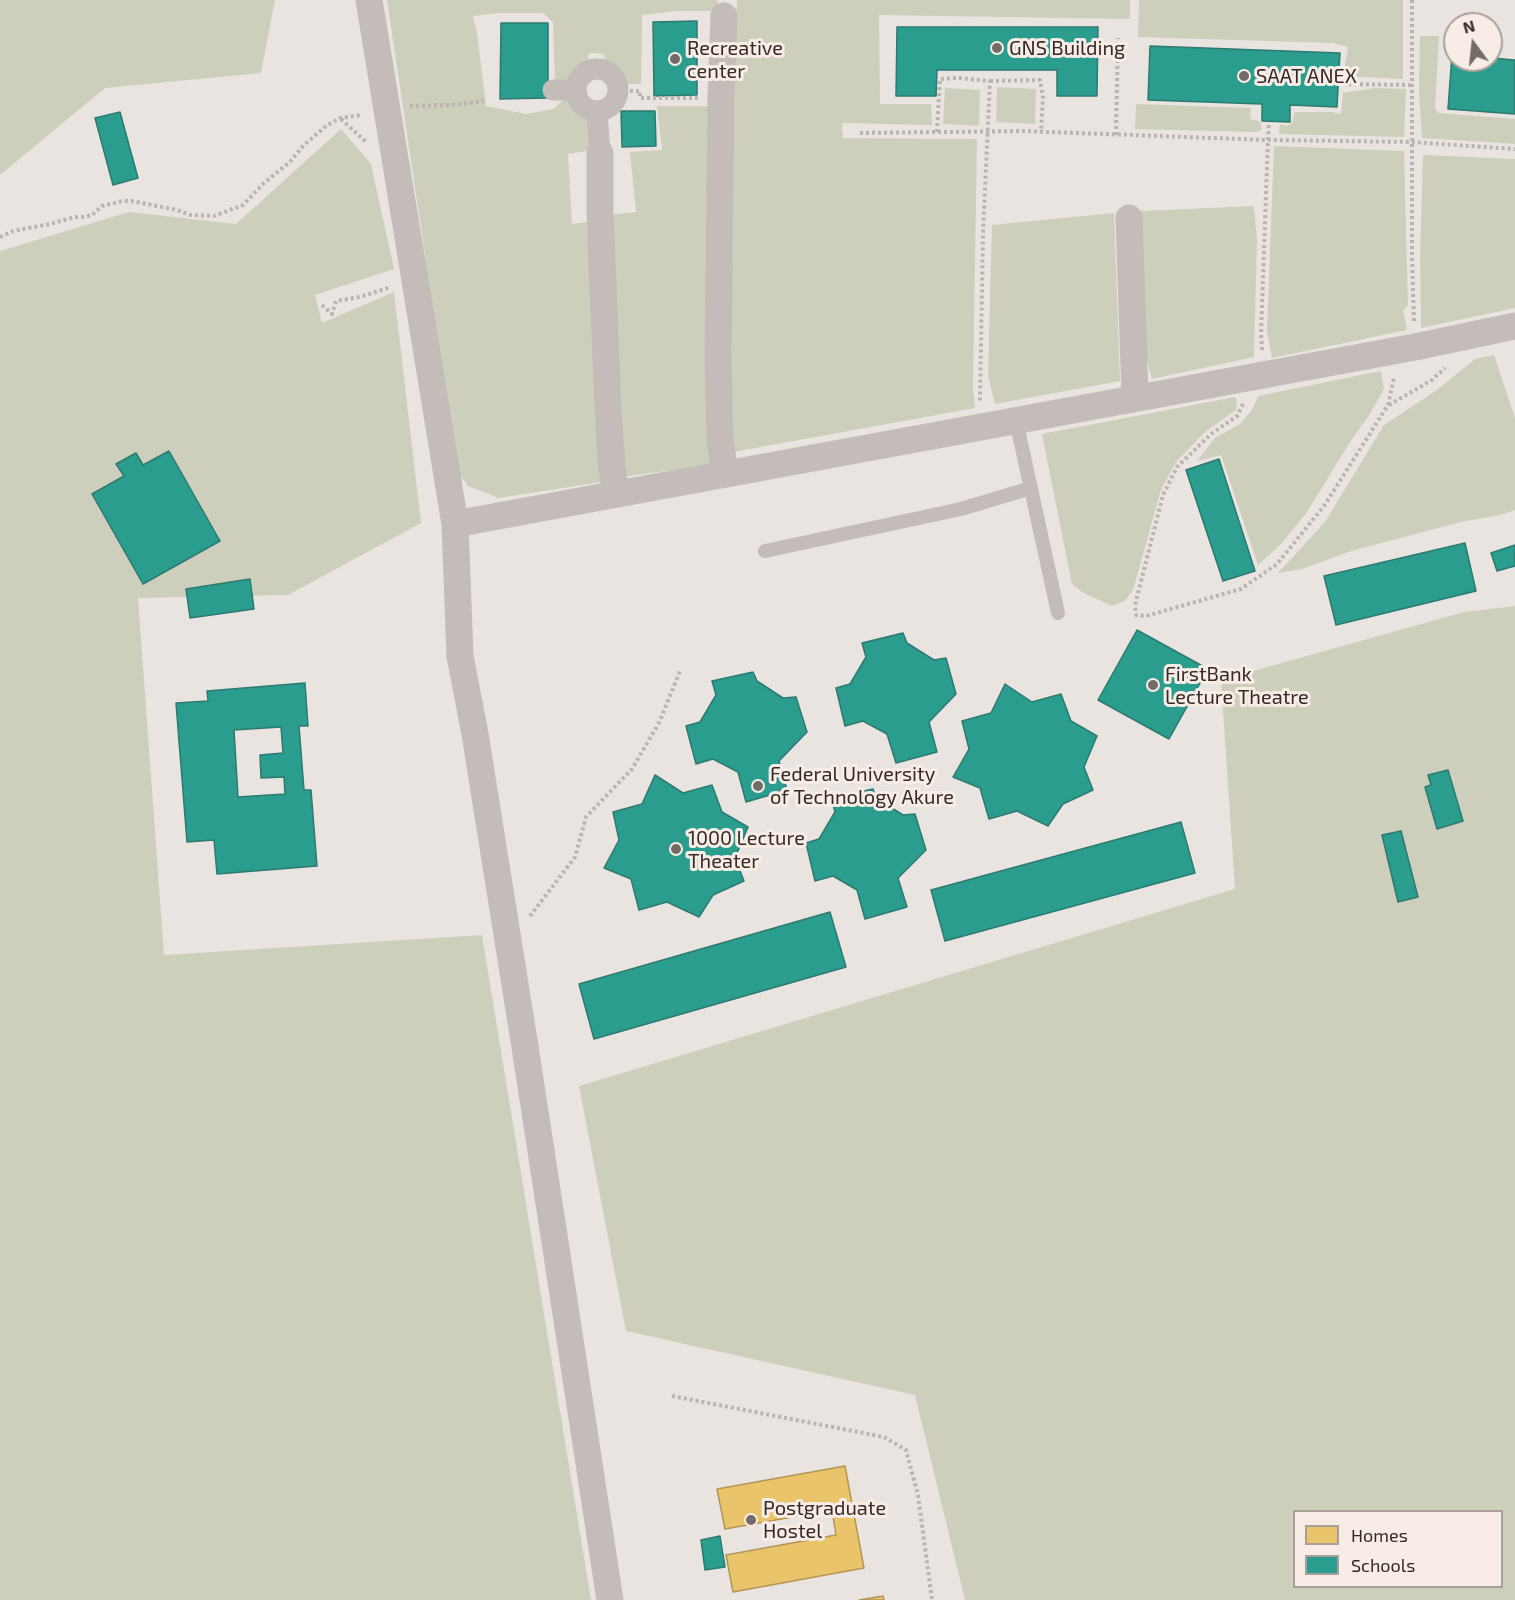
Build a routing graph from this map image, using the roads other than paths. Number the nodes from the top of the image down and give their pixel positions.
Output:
1 (369, 0) edge
2 (724, 16) dead end
3 (553, 90) dead end
4 (576, 90) junction
5 (597, 111) junction
6 (600, 153) joint
7 (1129, 218) dead end
8 (1515, 326) edge
9 (1135, 397) junction
10 (1016, 420) junction
11 (725, 473) junction
12 (1031, 488) junction
13 (616, 494) junction
14 (455, 524) junction
15 (765, 551) dead end
16 (1058, 613) dead end
17 (610, 1600) edge

1 - 14 street
2 - 11 street
3 - 4 street
4 - 5 street
4 - 5 street
5 - 6 street
6 - 13 street
7 - 9 street
8 - 9 street
9 - 10 street
10 - 11 street
10 - 12 lane
11 - 13 street
12 - 15 lane
12 - 16 lane
13 - 14 street
14 - 17 street

